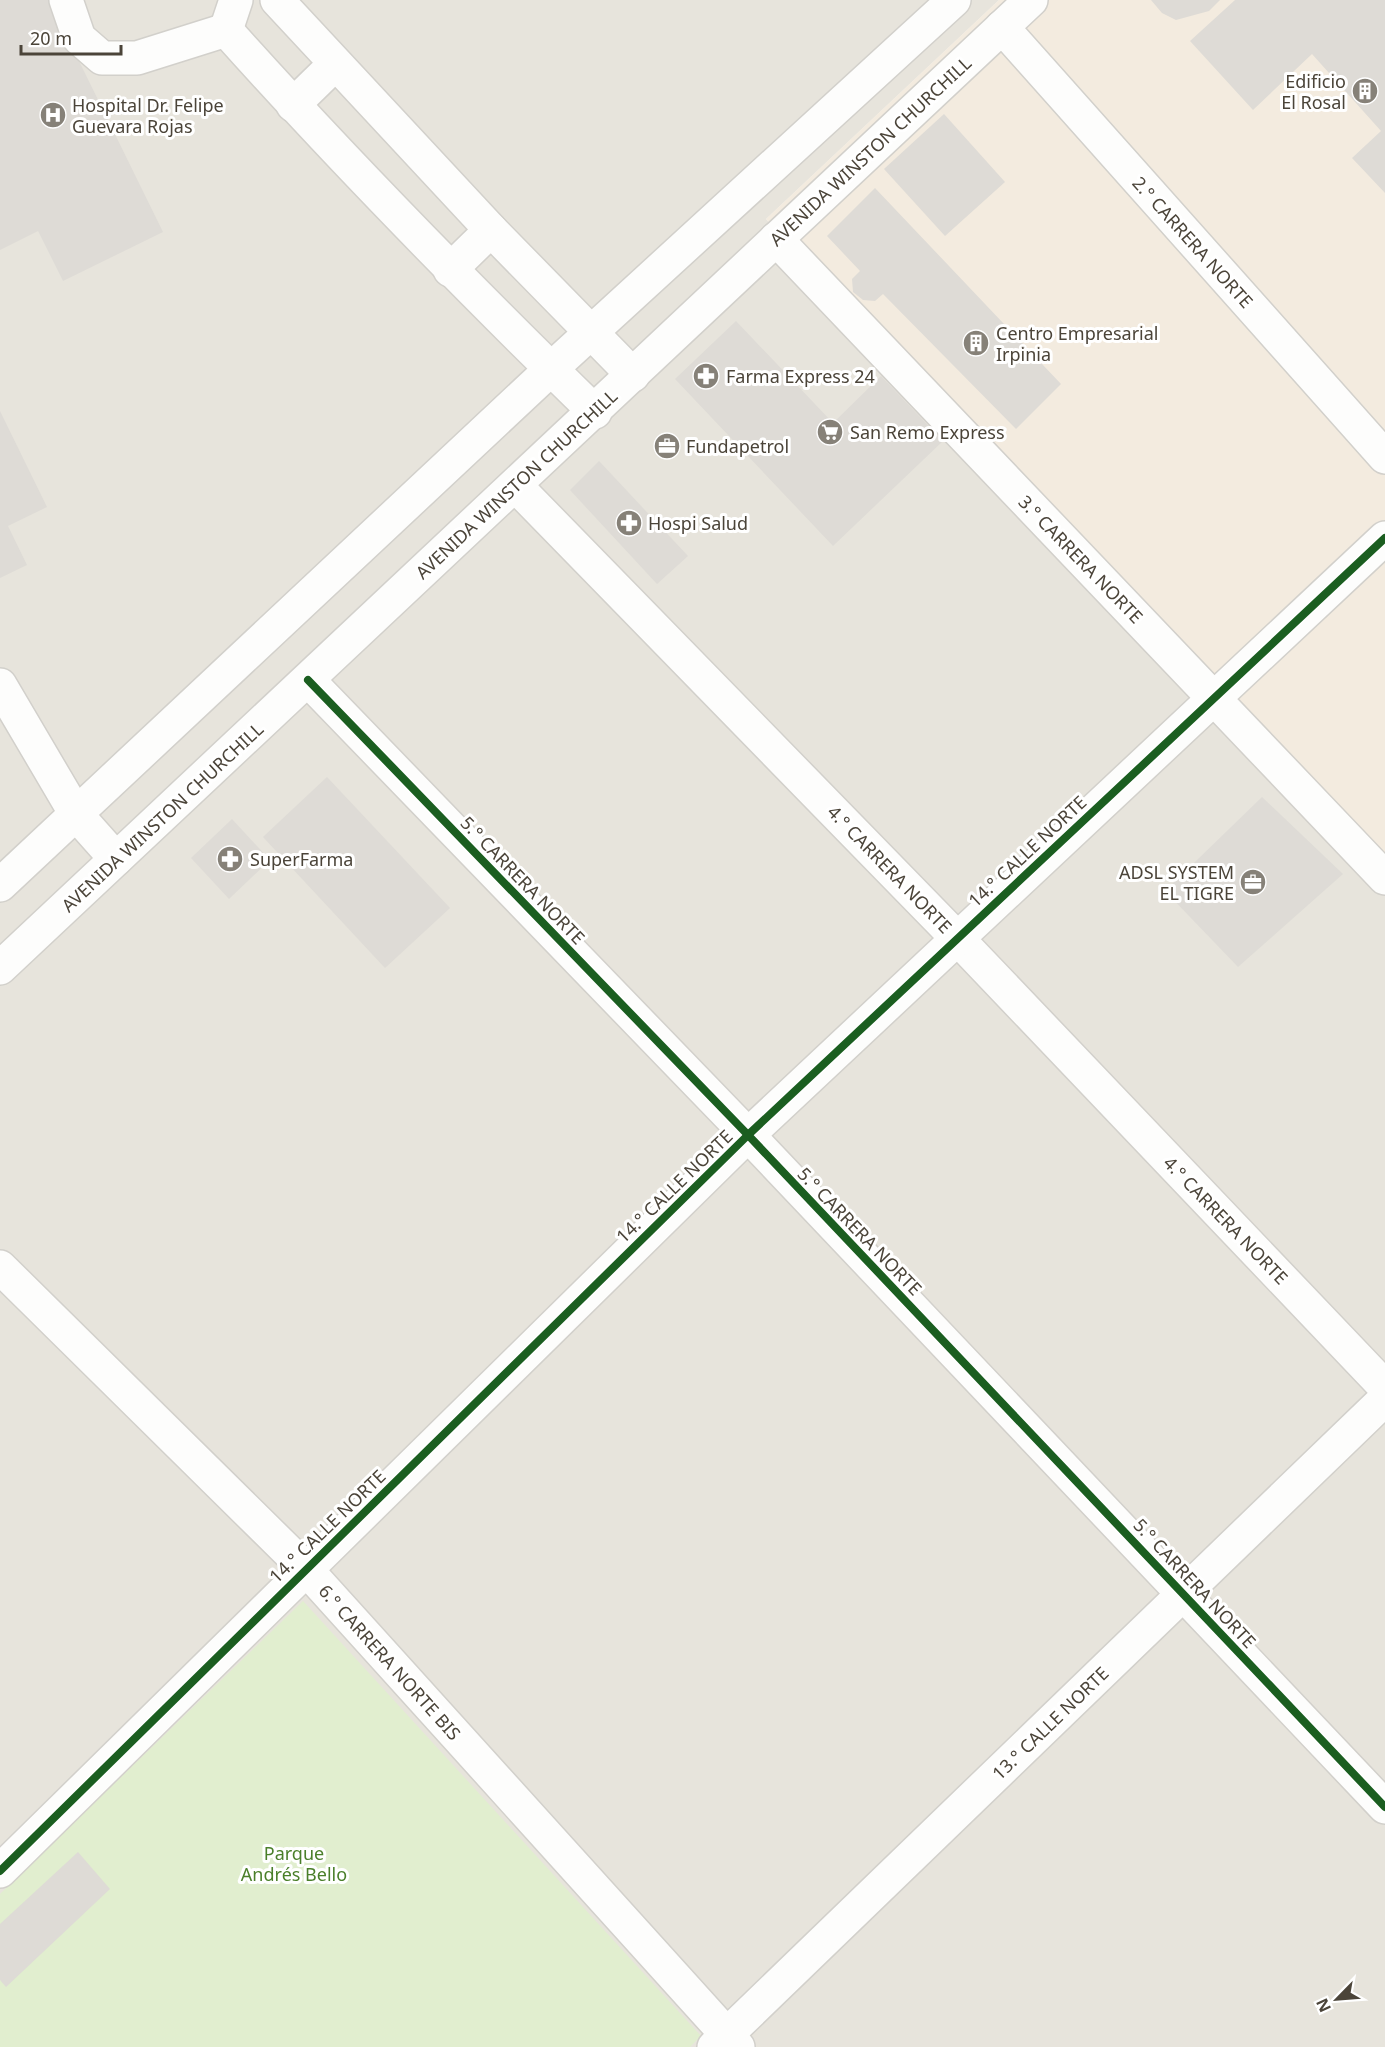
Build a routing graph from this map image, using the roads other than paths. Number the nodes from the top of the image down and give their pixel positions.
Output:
1 (66, 0) edge
2 (236, 0) edge
3 (277, 0) edge
4 (954, 0) edge
5 (1031, 0) edge
6 (1002, 27) junction
7 (226, 30) junction
8 (335, 64) junction
9 (293, 105) junction
10 (491, 230) junction
11 (776, 239) junction
12 (450, 270) junction
13 (591, 332) junction
14 (551, 369) junction
15 (633, 375) junction
16 (595, 412) junction
17 (1385, 457) edge
18 (515, 484) junction
19 (1385, 538) edge
20 (308, 680) junction
21 (0, 686) edge
22 (1215, 698) junction
23 (76, 814) junction
24 (116, 859) junction
25 (1385, 878) edge
26 (0, 885) edge
27 (956, 937) junction
28 (0, 968) edge
29 (748, 1135) junction
30 (0, 1267) edge
31 (1385, 1387) edge
32 (1385, 1399) edge
33 (305, 1568) junction
34 (1184, 1593) junction
35 (1385, 1807) edge
36 (0, 1871) edge
37 (726, 2043) edge

1 - 7 street
2 - 7 street
3 - 8 street
4 - 13 street
5 - 6 street, AVENIDA WINSTON CHURCHILL
6 - 11 street, AVENIDA WINSTON CHURCHILL
6 - 17 street, 2.° CARRERA NORTE
7 - 9 street
8 - 9 street
8 - 10 street
9 - 12 street
10 - 12 street
10 - 13 street
11 - 15 street, AVENIDA WINSTON CHURCHILL
11 - 22 street, 3.° CARRERA NORTE
12 - 14 street
13 - 14 street
13 - 15 street
14 - 16 street
14 - 23 street
15 - 16 street, AVENIDA WINSTON CHURCHILL
16 - 18 street, AVENIDA WINSTON CHURCHILL
18 - 20 street, AVENIDA WINSTON CHURCHILL
18 - 27 street, 4.° CARRERA NORTE
19 - 22 street, 14.° CALLE NORTE
20 - 24 street, AVENIDA WINSTON CHURCHILL
20 - 29 street, 5.° CARRERA NORTE
21 - 23 street
22 - 25 street, 3.° CARRERA NORTE
22 - 27 street, 14.° CALLE NORTE
23 - 24 street
23 - 26 street
24 - 28 street, AVENIDA WINSTON CHURCHILL
27 - 29 street, 14.° CALLE NORTE
27 - 31 street, 4.° CARRERA NORTE
29 - 33 street, 14.° CALLE NORTE
29 - 34 street, 5.° CARRERA NORTE
30 - 33 street, 6.° CARRERA NORTE BIS
32 - 34 street, 13.° CALLE NORTE
33 - 36 street, 14.° CALLE NORTE
33 - 37 street, 6.° CARRERA NORTE BIS
34 - 35 street, 5.° CARRERA NORTE
34 - 37 street, 13.° CALLE NORTE

